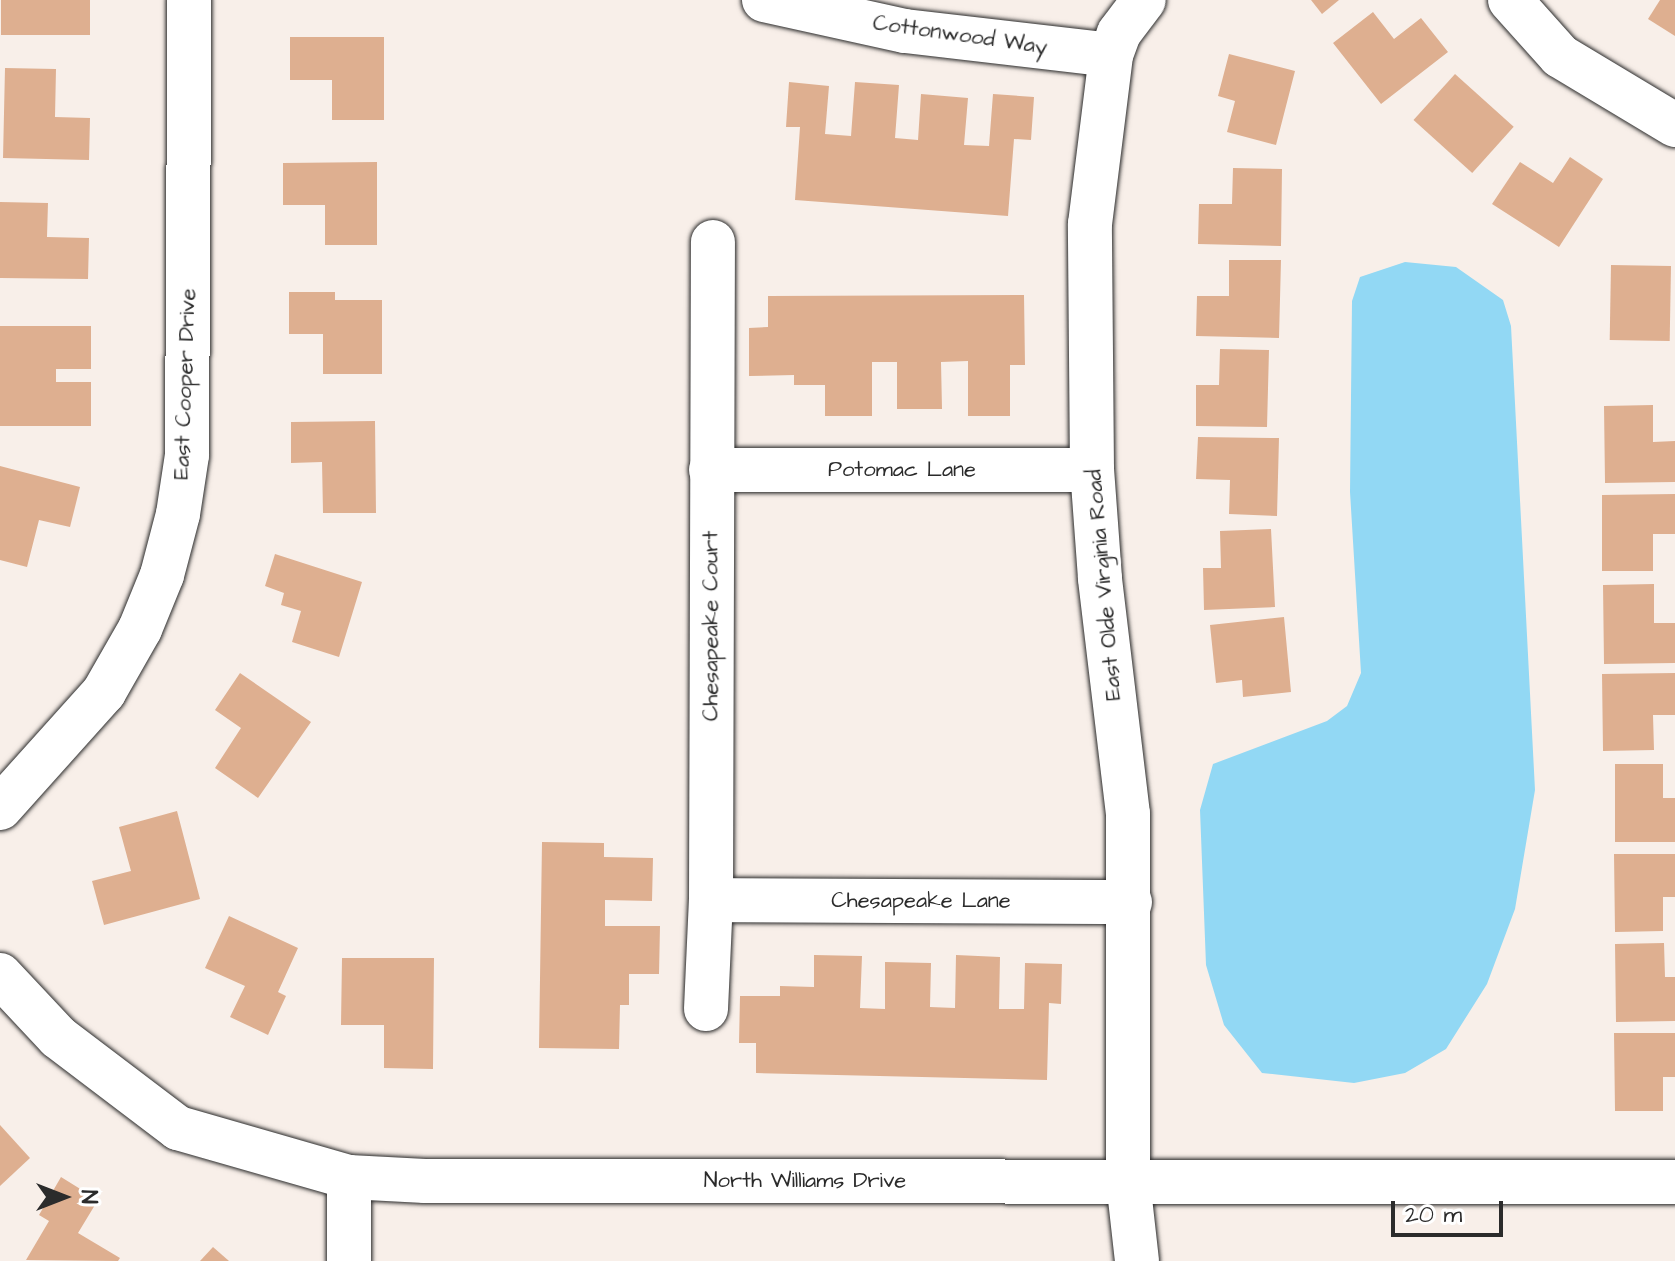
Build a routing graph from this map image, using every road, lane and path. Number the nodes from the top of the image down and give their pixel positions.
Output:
1 (189, 0) edge
2 (764, 0) edge
3 (1144, 0) edge
4 (1510, 0) edge
5 (1111, 55) junction
6 (1675, 125) edge
7 (713, 242) dead end
8 (711, 470) junction
9 (1092, 470) junction
10 (0, 808) edge
11 (711, 900) junction
12 (1130, 902) junction
13 (0, 975) edge
14 (706, 1009) dead end
15 (349, 1177) junction
16 (1128, 1181) junction
17 (1675, 1182) edge
18 (349, 1261) edge
19 (1137, 1261) edge

1 - 10 street, East Cooper Drive
2 - 5 street, Cottonwood Way
3 - 5 street, East Olde Virginia Road
4 - 6 street
5 - 9 street, East Olde Virginia Road
7 - 8 street, Chesapeake Court
8 - 9 street, Potomac Lane
8 - 11 street, Chesapeake Court
9 - 12 street, East Olde Virginia Road
11 - 12 street, Chesapeake Lane
11 - 14 street, Chesapeake Court
12 - 16 street, East Olde Virginia Road
13 - 15 street, North Williams Drive
15 - 16 street, North Williams Drive
15 - 18 street
16 - 17 street, North Williams Drive
16 - 19 street, East Olde Virginia Road

